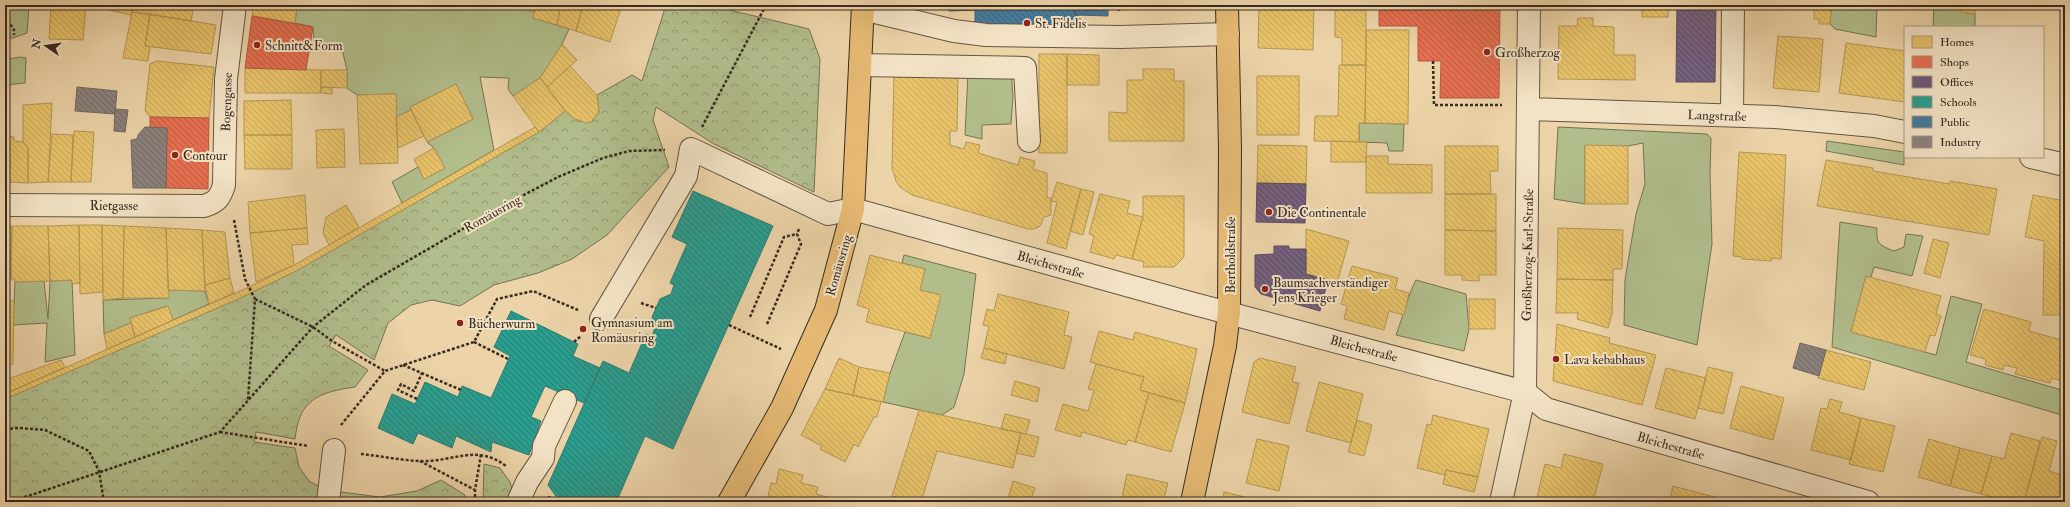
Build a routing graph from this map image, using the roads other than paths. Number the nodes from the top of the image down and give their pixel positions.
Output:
1 (235, 5) edge
2 (1227, 5) edge
3 (1529, 5) edge
4 (1733, 5) edge
5 (863, 7) edge
6 (1228, 34) junction
7 (860, 64) junction
8 (1529, 107) junction
9 (1732, 116) junction
10 (1904, 132) edge
11 (1029, 141) dead end
12 (2035, 158) edge
13 (2065, 165) edge
14 (220, 198) joint
15 (5, 205) edge
16 (854, 209) junction
17 (1229, 312) junction
18 (601, 319) road end
19 (1525, 392) junction
20 (565, 401) dead end
21 (328, 449) road end
22 (328, 502) edge
23 (518, 502) edge
24 (729, 502) edge
25 (1192, 502) edge
26 (1501, 502) edge
27 (1868, 502) edge

1 - 14 street, Bogengasse
2 - 6 main road, Bertholdstraße
3 - 8 street, Großherzog-Karl-Straße
4 - 9 street
5 - 6 street
5 - 7 main road, Romäusring
6 - 17 main road, Bertholdstraße
7 - 11 street
7 - 16 main road, Romäusring
8 - 9 street, Langstraße
8 - 19 street, Großherzog-Karl-Straße
9 - 10 street, Langstraße
12 - 13 street
14 - 15 street, Rietgasse
16 - 17 street, Bleichestraße
16 - 18 street
16 - 24 main road, Romäusring
17 - 19 street, Bleichestraße
17 - 25 main road, Bertholdstraße
19 - 26 street, Großherzog-Karl-Straße
19 - 27 street, Bleichestraße
20 - 23 street
21 - 22 street

